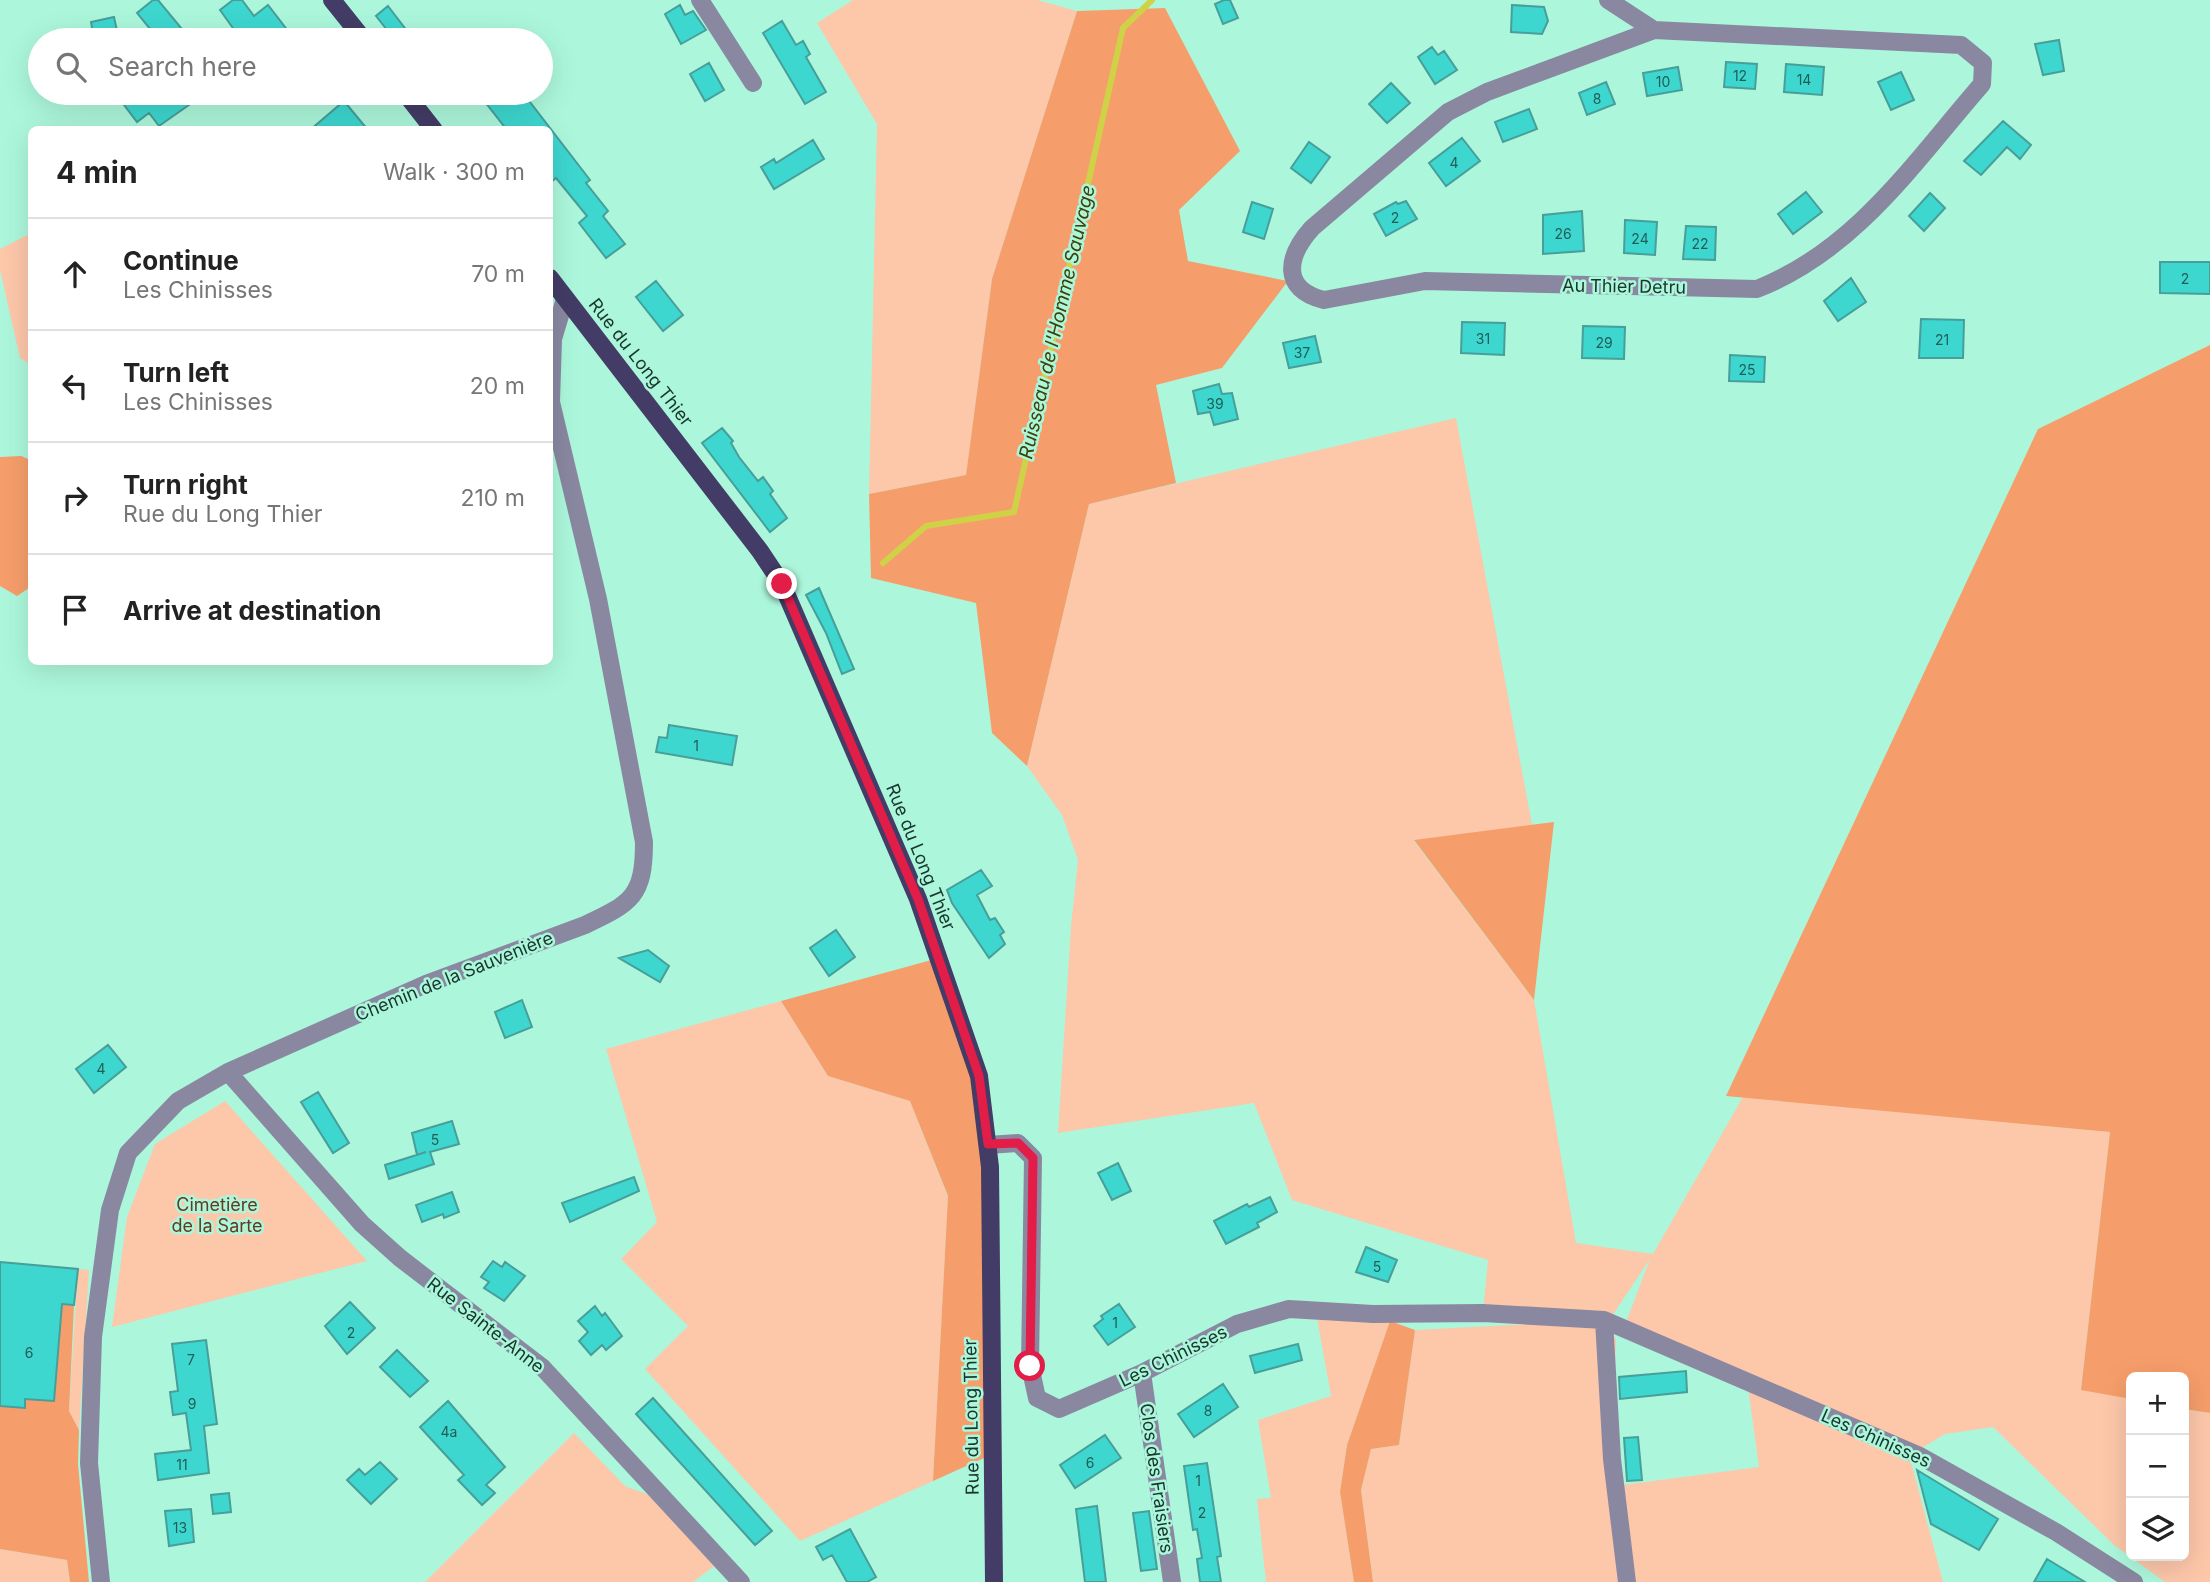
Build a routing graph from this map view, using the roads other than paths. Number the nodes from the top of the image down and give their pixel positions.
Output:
1 (332, 0) edge
2 (700, 0) edge
3 (1608, 0) edge
4 (354, 28) edge
5 (1654, 30) junction
6 (753, 83) dead end
7 (414, 105) edge
8 (431, 126) edge
9 (553, 282) edge
10 (565, 299) junction
11 (553, 338) edge
12 (553, 410) edge
13 (228, 1072) junction
14 (988, 1144) junction
15 (1604, 1320) junction
16 (1142, 1373) junction
17 (101, 1582) edge
18 (741, 1582) edge
19 (994, 1582) edge
20 (1172, 1582) edge
21 (1626, 1582) edge
22 (2134, 1582) edge

1 - 4 main road
2 - 6 street
3 - 5 street
5 - 5 street, Au Thier Detru
7 - 8 main road
9 - 10 main road, Rue du Long Thier
10 - 11 street, Chemin de la Sauvenière
10 - 14 main road, Rue du Long Thier
12 - 13 street, Chemin de la Sauvenière
13 - 17 street, Chemin de la Sauvenière
13 - 18 street, Rue Sainte-Anne
14 - 16 street, Les Chinisses
14 - 19 main road, Rue du Long Thier
15 - 16 street, Les Chinisses
15 - 21 street
15 - 22 street, Les Chinisses
16 - 20 street, Clos des Fraisiers

